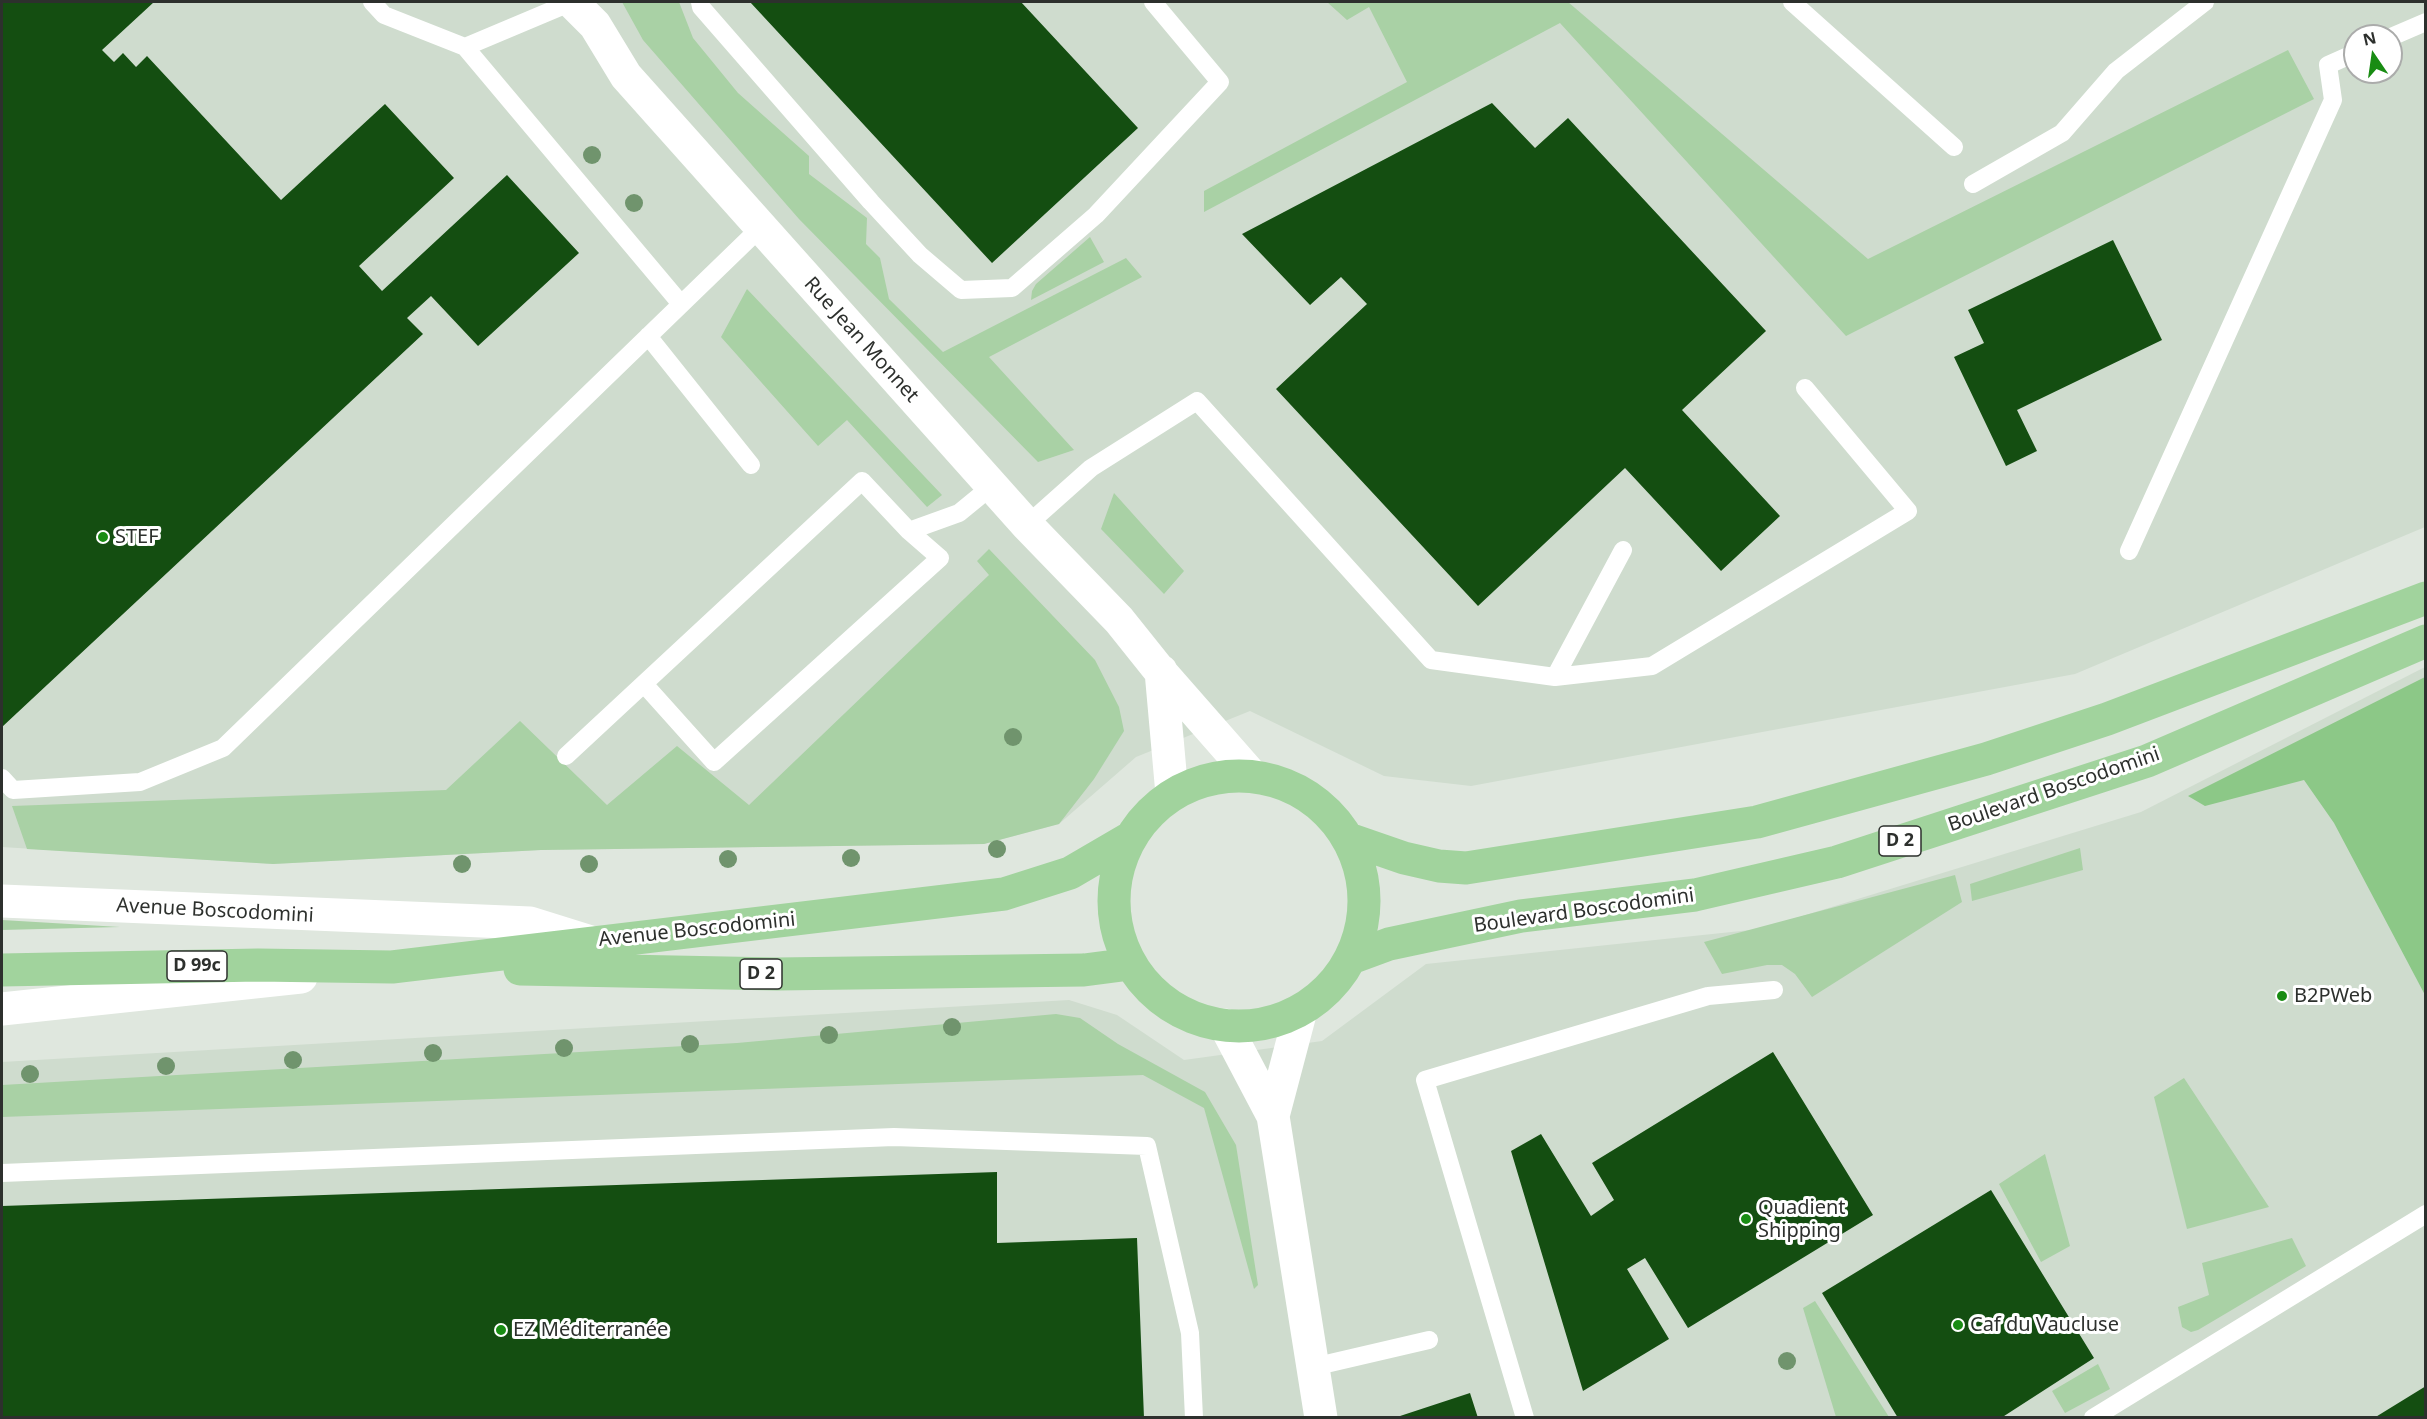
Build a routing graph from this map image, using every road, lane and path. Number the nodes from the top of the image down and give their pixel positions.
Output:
1 (372, 2) edge
2 (572, 2) edge
3 (700, 2) edge
4 (1153, 2) edge
5 (1792, 2) edge
6 (2205, 2) edge
7 (2426, 22) edge
8 (2403, 32) edge
9 (465, 47) junction
10 (2343, 58) edge
11 (1954, 147) dead end
12 (1973, 184) dead end
13 (760, 228) junction
14 (681, 304) junction
15 (648, 336) junction
16 (1805, 388) dead end
17 (751, 465) dead end
18 (992, 486) junction
19 (1027, 525) junction
20 (909, 531) junction
21 (1623, 550) dead end
22 (2129, 551) dead end
23 (2426, 598) edge
24 (2426, 641) edge
25 (1161, 670) junction
26 (1555, 677) junction
27 (644, 684) junction
28 (566, 756) dead end
29 (1252, 776) junction
30 (2, 778) edge
31 (1172, 794) junction
32 (1130, 838) junction
33 (1349, 839) junction
34 (2, 901) edge
35 (594, 944) junction
36 (1351, 958) junction
37 (1130, 964) junction
38 (392, 967) junction
39 (2, 970) edge
40 (1774, 990) dead end
41 (2, 1009) edge
42 (1301, 1010) junction
43 (1225, 1025) junction
44 (1273, 1116) junction
45 (2, 1173) edge
46 (2426, 1214) edge
47 (1428, 1340) dead end
48 (1313, 1367) junction
49 (1194, 1418) edge
50 (1321, 1418) edge
51 (1525, 1418) edge
52 (2093, 1418) edge

1 - 9 lane
2 - 9 lane
2 - 13 street, Rue Jean Monnet
3 - 4 lane
5 - 11 lane
6 - 12 lane
7 - 8 lane
9 - 14 lane
10 - 22 lane
13 - 14 lane
13 - 18 street, Rue Jean Monnet
14 - 15 lane
15 - 17 lane
15 - 30 lane
16 - 26 lane
18 - 19 street, Rue Jean Monnet
18 - 20 lane
19 - 25 street, Rue Jean Monnet
19 - 26 lane
20 - 27 lane
20 - 27 lane
21 - 26 lane
23 - 33 main road
24 - 36 main road, Boulevard Boscodomini / D 2
25 - 29 street, Rue Jean Monnet
25 - 31 street
27 - 28 lane
29 - 31 main road
29 - 33 main road
31 - 32 main road
32 - 35 main road, Avenue Boscodomini
32 - 37 main road
33 - 36 main road
34 - 35 street, Avenue Boscodomini
35 - 38 main road, D 99c
36 - 42 main road
37 - 38 main road, Avenue Boscodomini / D 2
37 - 43 main road
38 - 39 main road, D 99c
38 - 41 street, Avenue Boscodomini / D 2
40 - 51 lane
42 - 43 main road
42 - 44 street
43 - 44 street
44 - 48 street
45 - 49 lane
46 - 52 lane
47 - 48 lane
48 - 50 street

